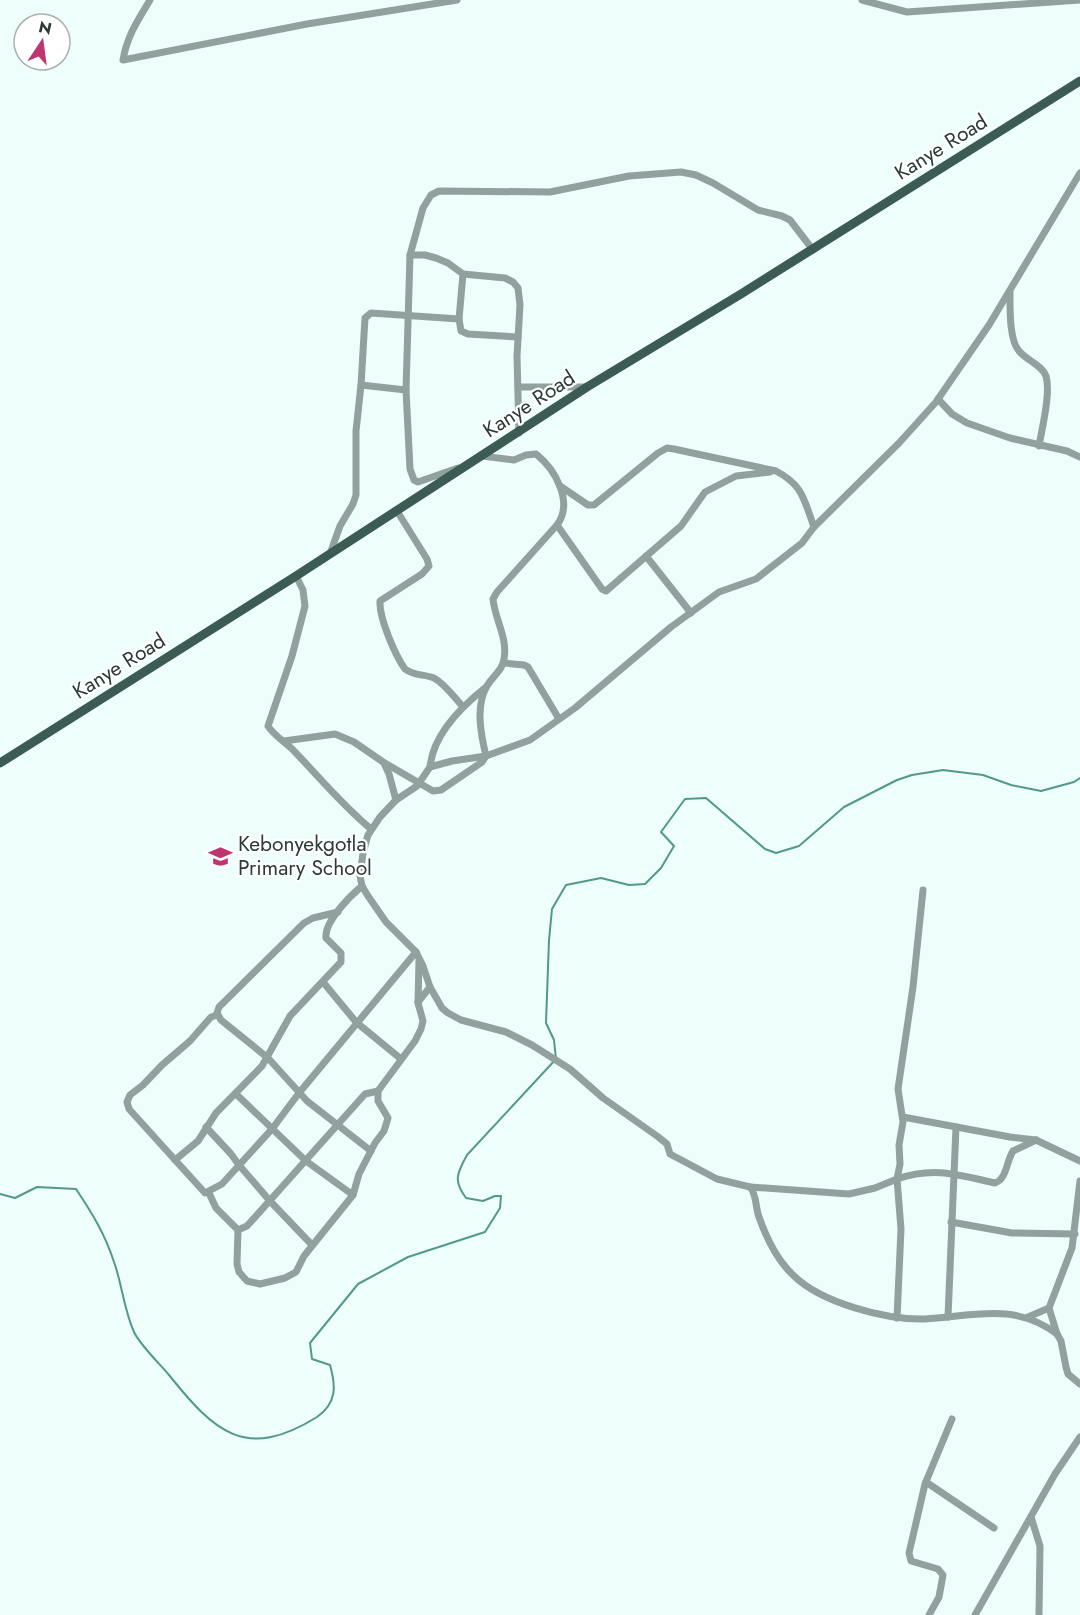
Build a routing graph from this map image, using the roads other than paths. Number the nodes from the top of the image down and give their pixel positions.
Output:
1 (150, 0) edge
2 (411, 0) edge
3 (457, 0) edge
4 (862, 0) edge
5 (1080, 0) edge
6 (412, 9) junction
7 (1080, 81) edge
8 (1080, 173) edge
9 (813, 250) junction
10 (410, 255) junction
11 (463, 274) junction
12 (1010, 291) junction
13 (409, 315) junction
14 (459, 319) junction
15 (518, 337) junction
16 (362, 385) junction
17 (518, 387) junction
18 (587, 387) junction
19 (406, 390) junction
20 (938, 399) junction
21 (519, 433) junction
22 (1039, 446) junction
23 (482, 456) junction
24 (1080, 457) edge
25 (466, 466) junction
26 (776, 471) junction
27 (560, 486) junction
28 (397, 511) junction
29 (557, 525) junction
30 (814, 526) junction
31 (330, 554) junction
32 (646, 556) junction
33 (296, 576) junction
34 (691, 613) junction
35 (504, 663) junction
36 (485, 688) junction
37 (463, 707) junction
38 (559, 719) junction
39 (284, 741) junction
40 (486, 756) junction
41 (383, 762) junction
42 (0, 763) edge
43 (429, 767) junction
44 (419, 783) junction
45 (396, 800) junction
46 (371, 830) junction
47 (362, 886) junction
48 (923, 890) dead end
49 (338, 912) junction
50 (417, 955) junction
51 (323, 982) junction
52 (430, 987) junction
53 (436, 999) junction
54 (420, 1000) junction
55 (217, 1015) junction
56 (356, 1022) junction
57 (268, 1058) junction
58 (401, 1059) junction
59 (378, 1091) junction
60 (299, 1093) junction
61 (236, 1094) junction
62 (903, 1117) junction
63 (337, 1126) junction
64 (956, 1126) junction
65 (207, 1127) junction
66 (272, 1129) junction
67 (1036, 1140) junction
68 (371, 1151) junction
69 (175, 1160) junction
70 (306, 1161) junction
71 (1080, 1161) edge
72 (238, 1165) junction
73 (954, 1174) junction
74 (897, 1179) junction
75 (1080, 1181) edge
76 (750, 1186) junction
77 (209, 1192) junction
78 (353, 1195) junction
79 (270, 1201) junction
80 (951, 1222) junction
81 (238, 1230) junction
82 (1075, 1234) junction
83 (312, 1245) junction
84 (1049, 1308) junction
85 (948, 1317) junction
86 (1028, 1317) junction
87 (897, 1318) junction
88 (1057, 1334) junction
89 (1080, 1384) edge
90 (952, 1419) dead end
91 (1080, 1437) edge
92 (1076, 1448) edge
93 (926, 1482) junction
94 (1030, 1517) junction
95 (994, 1527) dead end
96 (929, 1615) edge
97 (975, 1615) edge
98 (1040, 1615) edge

1 - 6 street
2 - 6 street
3 - 6 street
4 - 5 street
7 - 9 main road, Kanye Road
8 - 12 street
9 - 10 street
9 - 18 main road, Kanye Road
10 - 11 street
10 - 13 street
11 - 14 street
11 - 15 street
12 - 20 street
12 - 22 street
13 - 14 street
13 - 16 street
13 - 19 street
14 - 15 street
15 - 17 street
16 - 19 street
16 - 31 street
17 - 18 street
17 - 21 street
18 - 21 main road, Kanye Road
19 - 25 street
20 - 22 street
20 - 30 street
21 - 23 main road, Kanye Road
22 - 24 street
23 - 25 main road, Kanye Road
23 - 27 street
25 - 28 main road, Kanye Road
26 - 27 street
26 - 30 street
26 - 32 street
27 - 29 street
28 - 31 main road, Kanye Road
28 - 37 street
29 - 32 street
29 - 35 street
30 - 34 street
31 - 33 main road, Kanye Road
32 - 34 street
33 - 39 street
33 - 42 main road, Kanye Road
34 - 38 street
35 - 36 street
35 - 38 street
36 - 37 street
36 - 40 street
37 - 43 street
38 - 40 street
39 - 41 street
39 - 46 street
40 - 43 street
40 - 44 street
41 - 44 street
41 - 45 street
43 - 44 street
44 - 45 street
45 - 46 street
46 - 47 street
47 - 49 street
47 - 50 street
48 - 62 street
49 - 51 street
49 - 55 street
50 - 52 street
50 - 54 street
50 - 56 street
51 - 56 street
51 - 57 street
52 - 53 street
52 - 54 street
53 - 54 street
53 - 76 street
54 - 58 street
55 - 57 street
55 - 69 street
56 - 58 street
56 - 60 street
57 - 60 street
57 - 61 street
58 - 59 street
59 - 63 street
59 - 68 street
60 - 63 street
60 - 66 street
61 - 65 street
61 - 66 street
62 - 64 street
62 - 74 street
63 - 68 street
63 - 70 street
64 - 67 street
64 - 73 street
65 - 69 street
65 - 72 street
66 - 70 street
66 - 72 street
67 - 71 street
67 - 73 street
68 - 78 street
69 - 77 street
70 - 78 street
70 - 79 street
72 - 77 street
72 - 79 street
73 - 74 street
73 - 80 street
74 - 76 street
74 - 87 street
75 - 82 street
76 - 87 street
77 - 81 street
78 - 83 street
79 - 81 street
79 - 83 street
80 - 82 street
80 - 85 street
81 - 83 street
82 - 84 street
84 - 86 street
84 - 88 street
85 - 86 street
85 - 87 street
86 - 88 street
88 - 89 street
90 - 93 street
91 - 92 street
92 - 94 street
93 - 95 street
93 - 96 street
94 - 97 street
94 - 98 street

